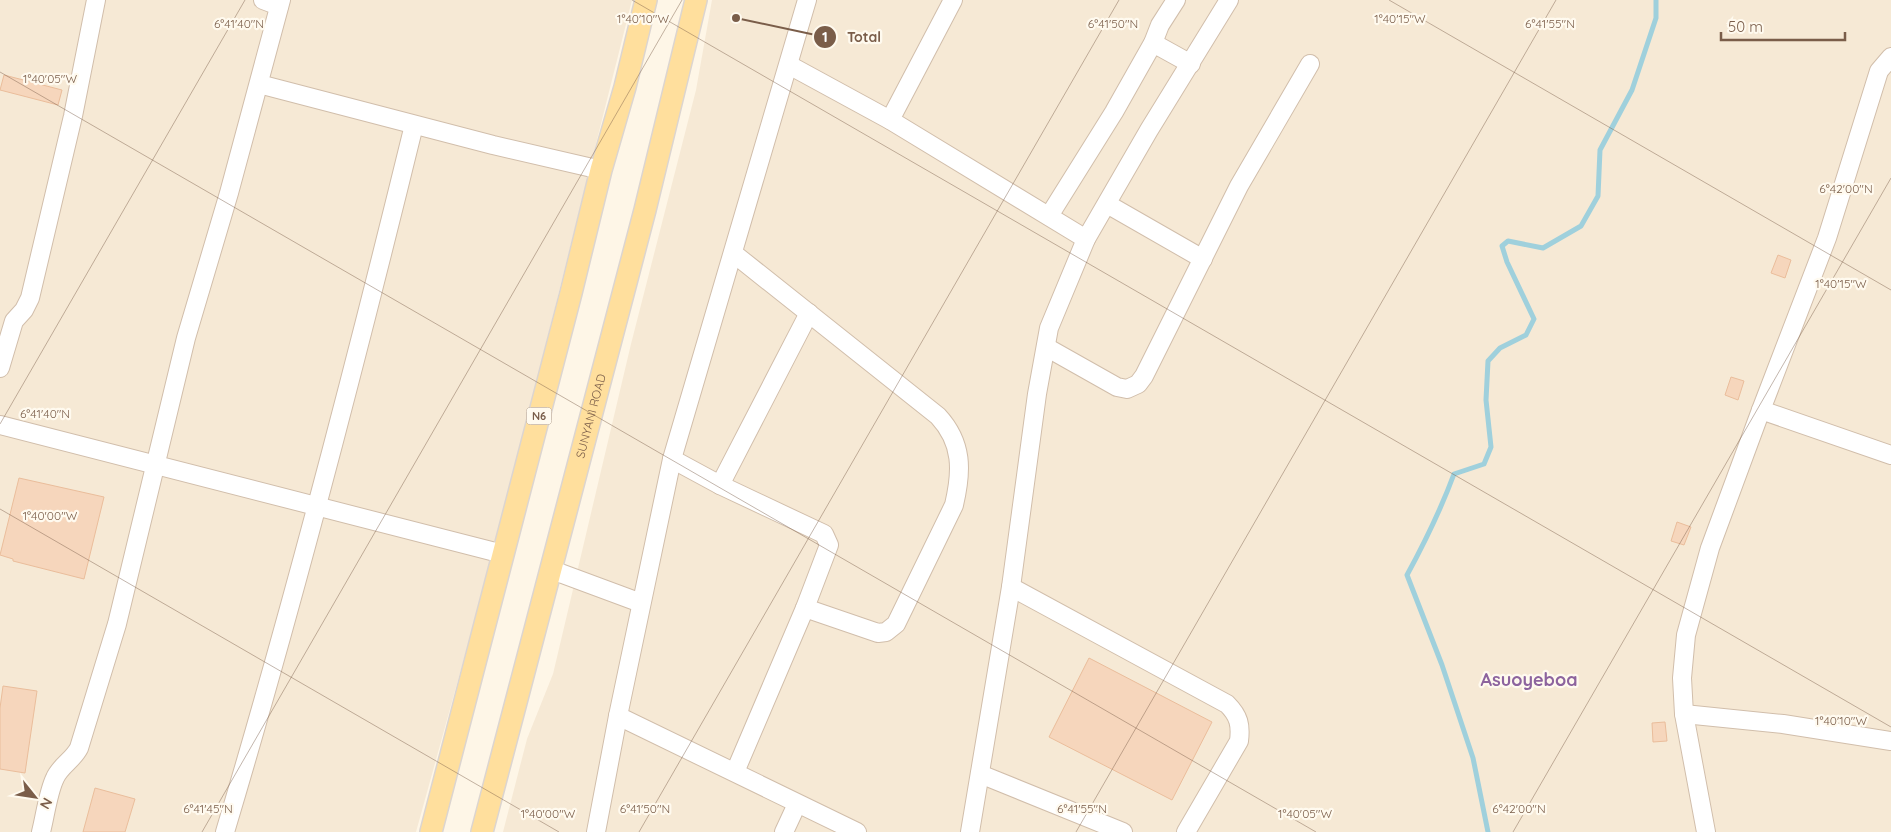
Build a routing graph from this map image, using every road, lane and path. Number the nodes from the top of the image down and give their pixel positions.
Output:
1 (96, 0) edge
2 (262, 0) edge
3 (646, 0) edge
4 (696, 0) edge
5 (806, 0) edge
6 (953, 0) edge
7 (1176, 0) edge
8 (1229, 0) edge
9 (280, 3) edge
10 (1154, 43) junction
11 (1891, 57) edge
12 (1191, 64) junction
13 (1310, 64) dead end
14 (789, 65) junction
15 (259, 84) junction
16 (890, 120) junction
17 (414, 126) junction
18 (601, 170) junction
19 (1107, 204) junction
20 (1049, 216) junction
21 (1086, 239) junction
22 (733, 253) junction
23 (1203, 259) junction
24 (809, 313) junction
25 (1046, 347) junction
26 (0, 368) edge
27 (1760, 410) junction
28 (1, 429) edge
29 (1891, 455) edge
30 (672, 459) junction
31 (156, 464) junction
32 (720, 485) junction
33 (318, 507) junction
34 (503, 554) junction
35 (552, 570) junction
36 (1011, 587) junction
37 (641, 603) junction
38 (805, 608) junction
39 (1684, 714) junction
40 (618, 716) junction
41 (1891, 741) edge
42 (735, 772) junction
43 (980, 774) junction
44 (797, 804) junction
45 (41, 832) edge
46 (225, 832) edge
47 (431, 832) edge
48 (482, 832) edge
49 (596, 832) edge
50 (784, 832) edge
51 (857, 832) edge
52 (970, 832) edge
53 (1123, 832) edge
54 (1186, 832) edge
55 (1706, 832) edge

1 - 26 street
2 - 9 street
3 - 18 main road, N6
4 - 35 main road, SUNYANI ROAD
5 - 14 street
6 - 16 street
7 - 10 street
8 - 12 street
9 - 15 street
10 - 12 street
10 - 20 street
11 - 27 street
12 - 19 street
13 - 23 street
14 - 16 street
14 - 22 street
15 - 17 street
15 - 31 street
16 - 20 street
17 - 18 street
17 - 33 street
18 - 34 main road, N6
19 - 21 street
19 - 23 street
20 - 21 street
21 - 25 street
22 - 24 street
22 - 30 street
23 - 25 street
24 - 32 street
24 - 38 street
25 - 36 street
27 - 29 street
27 - 39 street
28 - 31 street
30 - 32 street
30 - 37 street
31 - 33 street
31 - 45 street
32 - 38 street
33 - 34 street
33 - 46 street
34 - 47 main road, N6
35 - 37 street
35 - 48 main road, SUNYANI ROAD
36 - 43 street
36 - 54 street
37 - 40 street
38 - 42 street
39 - 41 street
39 - 55 street
40 - 42 street
40 - 49 street
42 - 44 street
43 - 52 street
43 - 53 street
44 - 50 street
44 - 51 street

